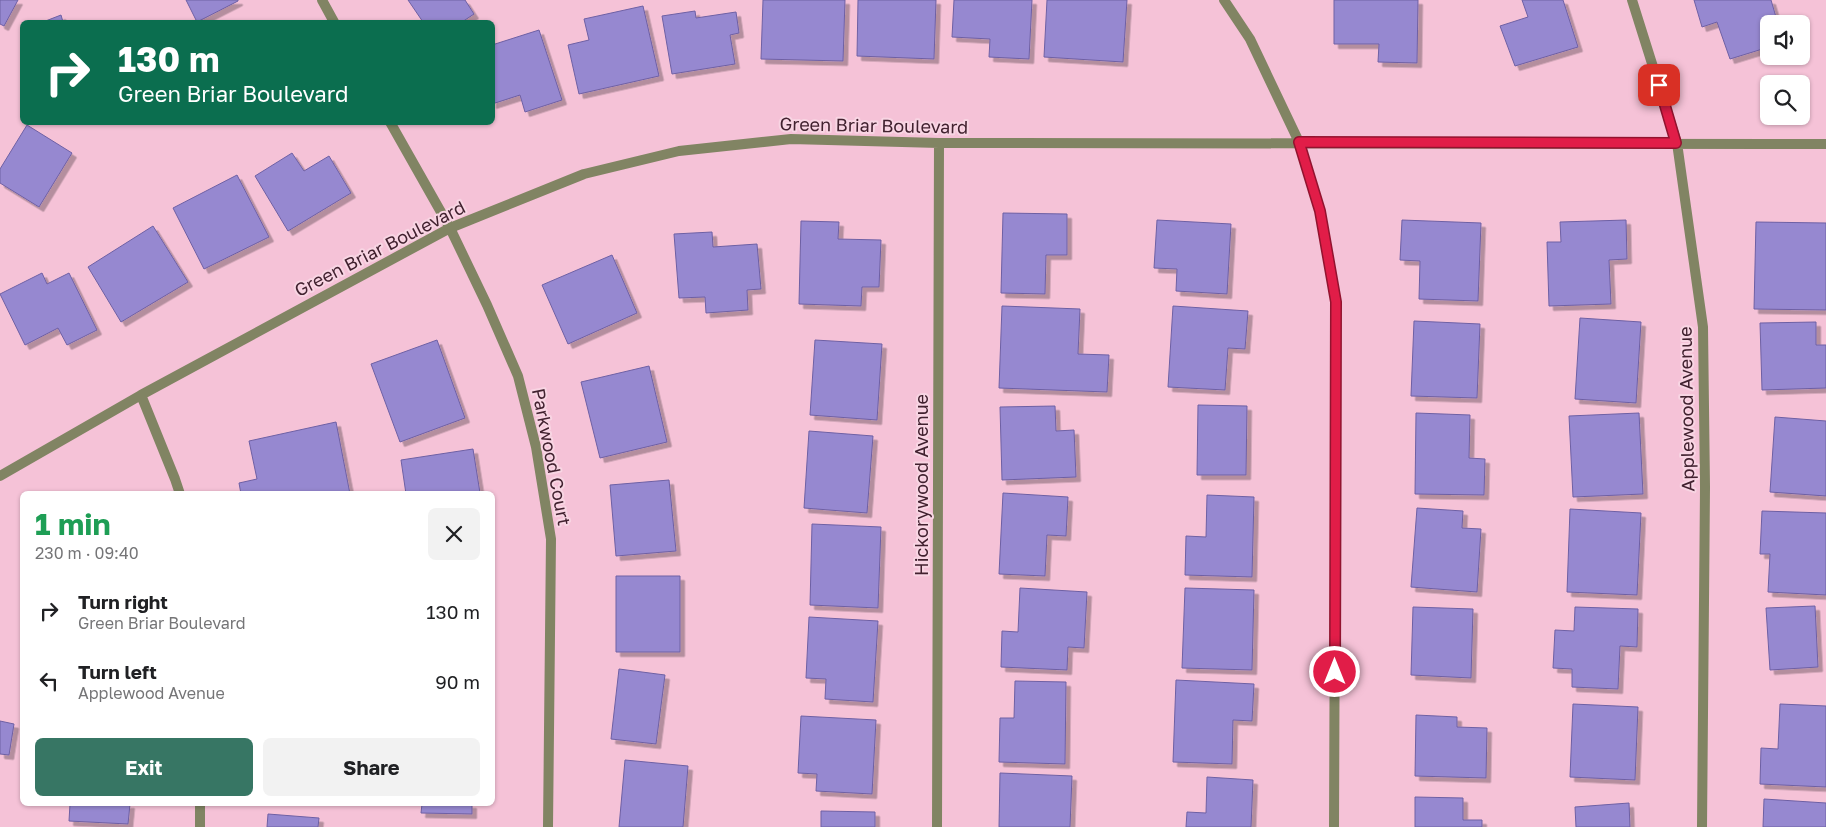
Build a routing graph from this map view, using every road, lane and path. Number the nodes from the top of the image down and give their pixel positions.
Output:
1 (322, 0) edge
2 (1224, 0) edge
3 (1632, 0) edge
4 (333, 20) edge
5 (392, 125) edge
6 (1299, 142) junction
7 (939, 143) junction
8 (1676, 143) junction
9 (1826, 144) edge
10 (450, 228) junction
11 (141, 395) junction
12 (0, 476) edge
13 (179, 491) edge
14 (200, 806) edge
15 (200, 827) edge
16 (548, 827) edge
17 (937, 827) edge
18 (1334, 827) edge
19 (1702, 827) edge

1 - 4 street
2 - 6 street
3 - 8 street, Applewood Avenue
5 - 10 street, Parkwood Court
6 - 7 street, Green Briar Boulevard
6 - 8 street, Green Briar Boulevard
6 - 18 street
7 - 10 street, Green Briar Boulevard
7 - 17 street, Hickorywood Avenue
8 - 9 street, Green Briar Boulevard
8 - 19 street, Applewood Avenue
10 - 11 street, Green Briar Boulevard
10 - 16 street, Parkwood Court
11 - 12 street, Green Briar Boulevard
11 - 13 street
14 - 15 street

